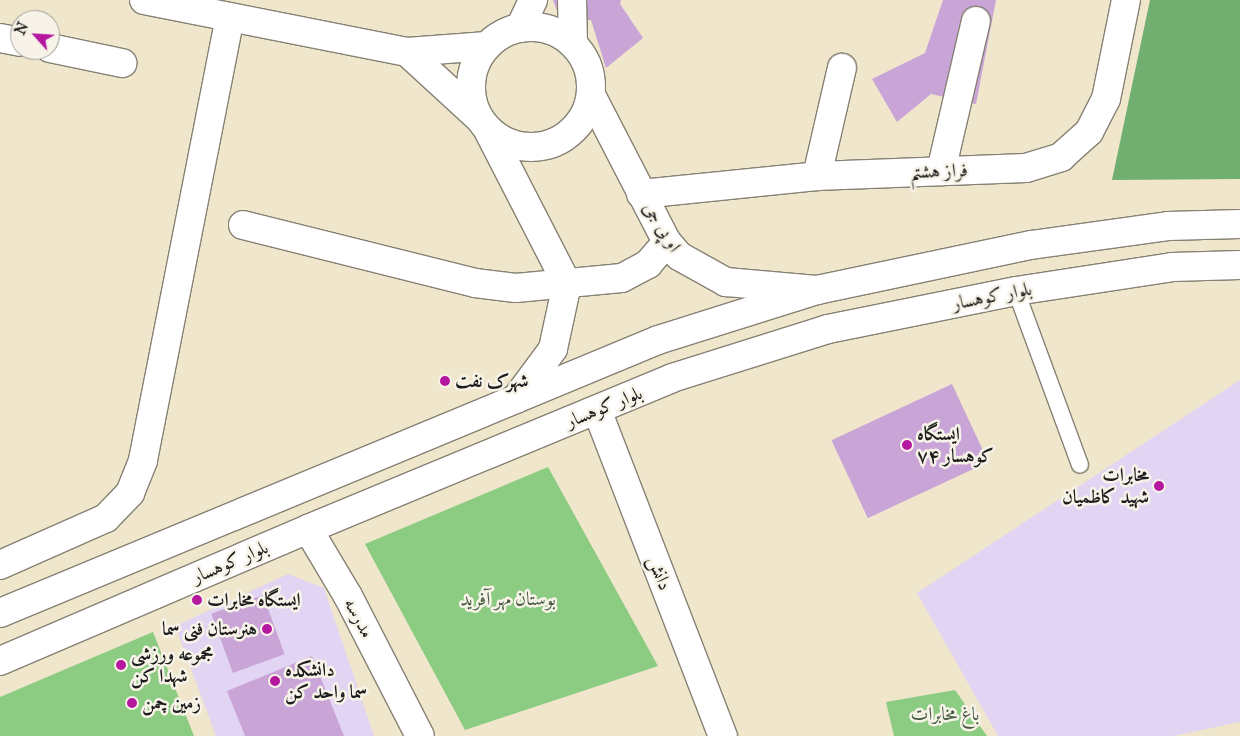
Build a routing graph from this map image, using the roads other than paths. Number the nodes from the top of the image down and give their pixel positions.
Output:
1 (144, 0) edge
2 (533, 0) edge
3 (572, 0) edge
4 (1126, 0) edge
5 (230, 17) junction
6 (976, 21) dead end
7 (520, 28) junction
8 (573, 43) junction
9 (487, 46) junction
10 (60, 50) edge
11 (407, 52) junction
12 (122, 63) dead end
13 (842, 68) dead end
14 (591, 95) junction
15 (484, 124) junction
16 (941, 171) junction
17 (816, 176) junction
18 (642, 194) junction
19 (1240, 224) edge
20 (243, 225) dead end
21 (667, 242) junction
22 (1240, 265) edge
23 (567, 284) junction
24 (817, 290) junction
25 (1016, 291) junction
26 (516, 399) junction
27 (597, 410) junction
28 (1080, 464) dead end
29 (308, 529) junction
30 (0, 565) edge
31 (0, 613) edge
32 (0, 661) edge
33 (420, 736) edge
34 (722, 736) edge

1 - 5 street
2 - 7 street
3 - 8 street
4 - 16 street, فراز هشتم
5 - 11 street
5 - 30 street
6 - 16 street
7 - 8 street
7 - 9 street
8 - 14 street
9 - 11 street
9 - 15 street
10 - 12 street
11 - 15 street
13 - 17 street
14 - 15 street
14 - 18 street, او پی جی
15 - 23 street
16 - 17 street, فراز هشتم
17 - 18 street, فراز هشتم
18 - 21 street, او پی جی
19 - 24 street
20 - 23 street
21 - 23 street
21 - 24 street, او پی جی
22 - 25 street, بلوار کوهسار
23 - 26 street
24 - 26 street
25 - 27 street, بلوار کوهسار
25 - 28 lane
26 - 31 street
27 - 29 street, بلوار کوهسار
27 - 34 street, دانش
29 - 32 street, بلوار کوهسار
29 - 33 street, مدرسه

